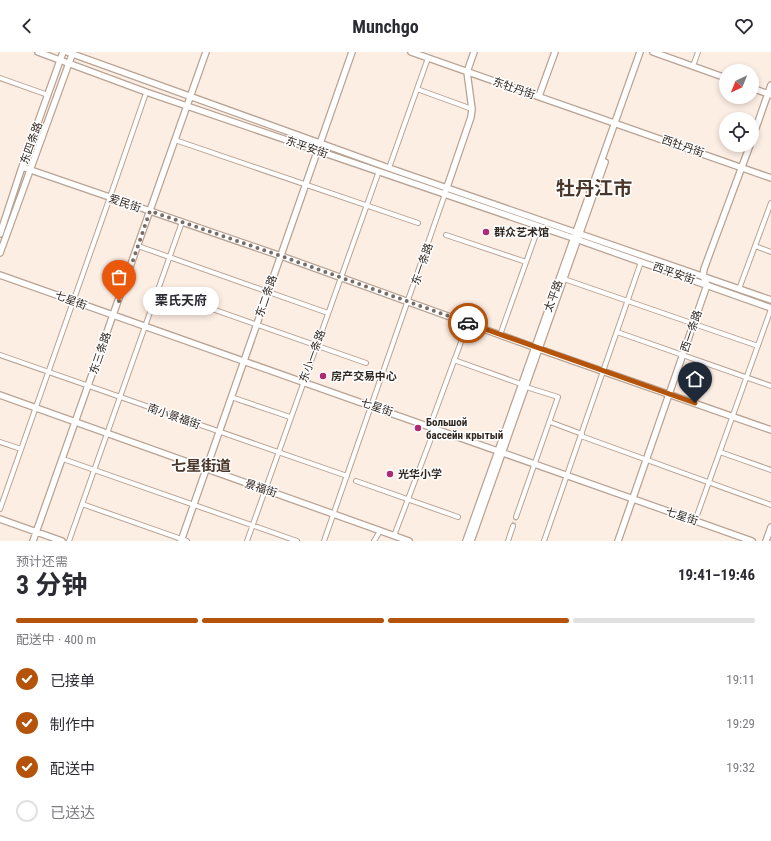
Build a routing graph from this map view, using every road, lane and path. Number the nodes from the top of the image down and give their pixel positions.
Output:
1 (38, 52) edge
2 (63, 52) edge
3 (206, 52) edge
4 (352, 52) edge
5 (411, 52) edge
6 (474, 52) edge
7 (555, 52) edge
8 (640, 52) edge
9 (644, 52) edge
10 (653, 52) edge
11 (698, 52) edge
12 (71, 53) edge
13 (428, 58) junction
14 (60, 60) junction
15 (69, 64) junction
16 (693, 66) junction
17 (467, 72) junction
18 (719, 75) edge
19 (0, 78) edge
20 (771, 85) edge
21 (416, 89) junction
22 (759, 90) edge
23 (769, 94) edge
24 (48, 95) junction
25 (145, 96) dead end
26 (539, 96) junction
27 (190, 97) junction
28 (187, 106) junction
29 (472, 109) junction
30 (759, 120) edge
31 (617, 123) junction
32 (175, 140) junction
33 (320, 143) junction
34 (318, 150) junction
35 (747, 152) edge
36 (742, 167) junction
37 (22, 168) junction
38 (389, 168) junction
39 (30, 169) junction
40 (379, 172) junction
41 (771, 178) edge
42 (306, 184) junction
43 (447, 187) junction
44 (445, 194) junction
45 (110, 198) junction
46 (771, 203) edge
47 (367, 206) junction
48 (150, 211) junction
49 (182, 222) junction
50 (418, 223) dead end
51 (539, 226) junction
52 (578, 233) junction
53 (0, 234) edge
54 (446, 235) dead end
55 (576, 239) junction
56 (138, 246) junction
57 (755, 246) junction
58 (771, 252) edge
59 (0, 253) edge
60 (281, 256) junction
61 (170, 257) junction
62 (526, 262) junction
63 (641, 262) junction
64 (0, 275) edge
65 (703, 276) junction
66 (341, 277) junction
67 (564, 279) junction
68 (707, 285) junction
69 (739, 288) junction
70 (158, 290) junction
71 (268, 292) junction
72 (771, 300) edge
73 (74, 301) junction
74 (408, 301) junction
75 (628, 301) junction
76 (771, 309) edge
77 (328, 313) junction
78 (114, 315) junction
79 (468, 323) junction
80 (256, 324) junction
81 (694, 324) junction
82 (145, 326) junction
83 (617, 332) junction
84 (500, 335) junction
85 (316, 345) junction
86 (758, 346) junction
87 (537, 348) junction
88 (0, 356) edge
89 (683, 356) junction
90 (454, 360) junction
91 (244, 361) junction
92 (366, 363) dead end
93 (603, 371) junction
94 (48, 372) junction
95 (746, 378) junction
96 (303, 381) junction
97 (524, 385) junction
98 (89, 386) junction
99 (771, 386) edge
100 (669, 394) junction
101 (0, 396) edge
102 (120, 397) junction
103 (231, 397) junction
104 (372, 406) junction
105 (36, 408) junction
106 (290, 417) junction
107 (732, 417) junction
108 (76, 422) junction
109 (550, 422) junction
110 (433, 427) junction
111 (771, 430) edge
112 (219, 432) junction
113 (107, 434) junction
114 (581, 435) junction
115 (0, 442) edge
116 (21, 449) junction
117 (500, 451) junction
118 (278, 452) junction
119 (720, 452) junction
120 (63, 459) junction
121 (646, 460) junction
122 (535, 464) junction
123 (206, 469) junction
124 (94, 470) junction
125 (771, 470) edge
126 (347, 476) junction
127 (567, 476) junction
128 (356, 481) dead end
129 (709, 482) junction
130 (264, 490) junction
131 (408, 499) junction
132 (632, 499) junction
133 (82, 504) junction
134 (193, 505) junction
135 (771, 505) edge
136 (0, 509) edge
137 (334, 514) junction
138 (458, 517) dead end
139 (516, 517) tunnel mouth
140 (0, 519) edge
141 (695, 521) junction
142 (252, 525) junction
143 (513, 526) tunnel mouth
144 (771, 527) edge
145 (380, 531) junction
146 (37, 532) junction
147 (394, 536) junction
148 (183, 540) edge
149 (33, 541) edge
150 (62, 541) edge
151 (68, 541) edge
152 (247, 541) edge
153 (297, 541) edge
154 (324, 541) edge
155 (374, 541) edge
156 (408, 541) edge
157 (466, 541) edge
158 (471, 541) edge
159 (508, 541) edge
160 (544, 541) edge
161 (618, 541) edge
162 (752, 541) edge
163 (766, 541) edge

1 - 14 street, 东平安街
2 - 14 street, 东四条路
3 - 27 street, 东三条路
4 - 33 street, 东二条路
5 - 13 street, 东牡丹街
6 - 17 street, 东一条路
7 - 26 street
8 - 31 street, 太平路
9 - 31 street, 太平路
10 - 16 street
11 - 16 street
12 - 15 street
12 - 27 street, 东平安街
13 - 17 street, 东牡丹街
13 - 21 street
14 - 15 street, 东平安街
14 - 24 street, 东四条路
15 - 28 street, 东平安街
15 - 39 street
16 - 18 street
17 - 26 street, 东牡丹街
17 - 29 street, 东一条路
19 - 24 street
20 - 23 street
21 - 29 street
21 - 38 street
22 - 23 street
23 - 30 street
24 - 37 street, 东四条路
25 - 45 street
26 - 31 street, 东牡丹街
27 - 28 street, 东三条路
27 - 33 street, 东平安街
28 - 32 street, 东三条路
28 - 34 street, 东平安街
29 - 43 street, 东一条路
31 - 36 street, 西牡丹街
31 - 52 street, 太平路
32 - 42 street
32 - 48 street, 东三条路
33 - 34 street, 东二条路
33 - 38 street, 东平安街
34 - 40 street, 东平安街
34 - 42 street, 东二条路
35 - 36 street
36 - 41 street, 西牡丹街
36 - 65 street
37 - 39 street, 爱民街
37 - 53 street, 东四条路
38 - 43 street, 东平安街
39 - 45 street, 爱民街
39 - 59 street
40 - 44 street, 东平安街
40 - 47 street, 东小一条路
42 - 47 street
42 - 60 street, 东二条路
43 - 44 street, 东一条路
43 - 52 street, 东平安街
44 - 51 street, 东平安街
44 - 74 street, 东一条路
45 - 48 street, 爱民街
45 - 73 street
46 - 57 street
47 - 50 street
47 - 66 street, 东小一条路
48 - 49 street, 爱民街
48 - 56 street, 东三条路
49 - 60 street, 爱民街
49 - 61 street
51 - 55 street, 东平安街
51 - 62 street
52 - 55 street, 太平路
52 - 65 street, 西平安街
54 - 62 street
55 - 63 street, 西平安街
55 - 67 street, 太平路
55 - 87 street, 太平路
56 - 61 street
56 - 78 street, 东三条路
57 - 58 street
57 - 69 street
60 - 66 street, 爱民街
60 - 71 street, 东二条路
61 - 70 street
61 - 71 street
62 - 84 street
63 - 68 street, 西平安街
63 - 75 street
64 - 73 street, 七星街
65 - 68 street
65 - 69 street, 西平安街
66 - 74 street, 爱民街
66 - 77 street, 东小一条路
67 - 75 street
67 - 87 street, 太平路
68 - 76 street, 西平安街
68 - 81 street, 西一条路
69 - 72 street, 西平安街
70 - 80 street
70 - 82 street
71 - 77 street
71 - 80 street, 东二条路
73 - 78 street, 七星街
73 - 94 street
74 - 79 street, 爱民街
74 - 104 street, 东一条路
75 - 81 street
75 - 83 street
76 - 86 street
77 - 85 street, 东小一条路
78 - 82 street, 七星街
78 - 98 street, 东三条路
79 - 84 street, 爱民街
79 - 90 street
80 - 85 street
80 - 91 street, 东二条路
81 - 86 street
81 - 89 street, 西一条路
82 - 91 street, 七星街
82 - 102 street
83 - 89 street
83 - 93 street
84 - 87 street, 爱民街
85 - 92 street
85 - 96 street, 东小一条路
86 - 95 street
87 - 93 street, 爱民街
87 - 97 street, 太平路
88 - 94 street, 南小景福街
89 - 95 street
89 - 100 street, 西一条路
90 - 97 street
90 - 110 street
91 - 96 street, 七星街
91 - 103 street, 东二条路
93 - 100 street, 爱民街
93 - 114 street
94 - 98 street, 南小景福街
94 - 105 street
95 - 99 street
95 - 107 street
96 - 104 street, 七星街
96 - 106 street, 东小一条路
97 - 109 street
97 - 117 street, 太平路
98 - 102 street, 南小景福街
98 - 108 street, 东三条路
100 - 107 street, 爱民街
100 - 121 street, 西一条路
101 - 105 street, 景福街
102 - 112 street, 南小景福街
102 - 113 street
103 - 106 street
103 - 112 street, 东二条路
104 - 110 street, 七星街
104 - 126 street, 东一条路
105 - 108 street, 景福街
105 - 116 street
106 - 118 street, 东小一条路
107 - 111 street, 爱民街
107 - 119 street
108 - 113 street, 景福街
108 - 120 street, 东三条路
109 - 114 street
109 - 122 street
110 - 117 street, 七星街
110 - 131 street
112 - 118 street, 南小景福街
112 - 123 street, 东二条路
113 - 123 street, 景福街
113 - 124 street
114 - 121 street
114 - 127 street
115 - 116 street
116 - 136 street
117 - 122 street, 七星街
117 - 157 street, 太平路
117 - 158 street, 太平路
118 - 126 street, 南小景福街
118 - 130 street, 东小一条路
119 - 125 street
119 - 129 street
120 - 124 street
120 - 146 street, 东三条路
121 - 129 street
121 - 132 street, 西一条路
122 - 127 street, 七星街
122 - 139 street
123 - 130 street, 景福街
123 - 134 street, 东二条路
124 - 133 street
124 - 134 street
126 - 137 street, 东一条路
127 - 132 street, 七星街
127 - 160 street
128 - 131 street
129 - 135 street
129 - 141 street
130 - 137 street, 景福街
130 - 142 street, 东小一条路
131 - 138 street
131 - 147 street
132 - 141 street, 七星街
132 - 161 street, 西一条路
133 - 148 street
133 - 151 street
134 - 142 street
134 - 148 street, 东二条路
137 - 145 street, 景福街
137 - 154 street, 东一条路
140 - 146 street
141 - 162 street, 七星街
142 - 152 street, 东小一条路
142 - 153 street
143 - 159 street
144 - 163 street
145 - 147 street, 景福街
145 - 155 street
146 - 149 street, 东三条路
146 - 150 street
147 - 156 street, 景福街

